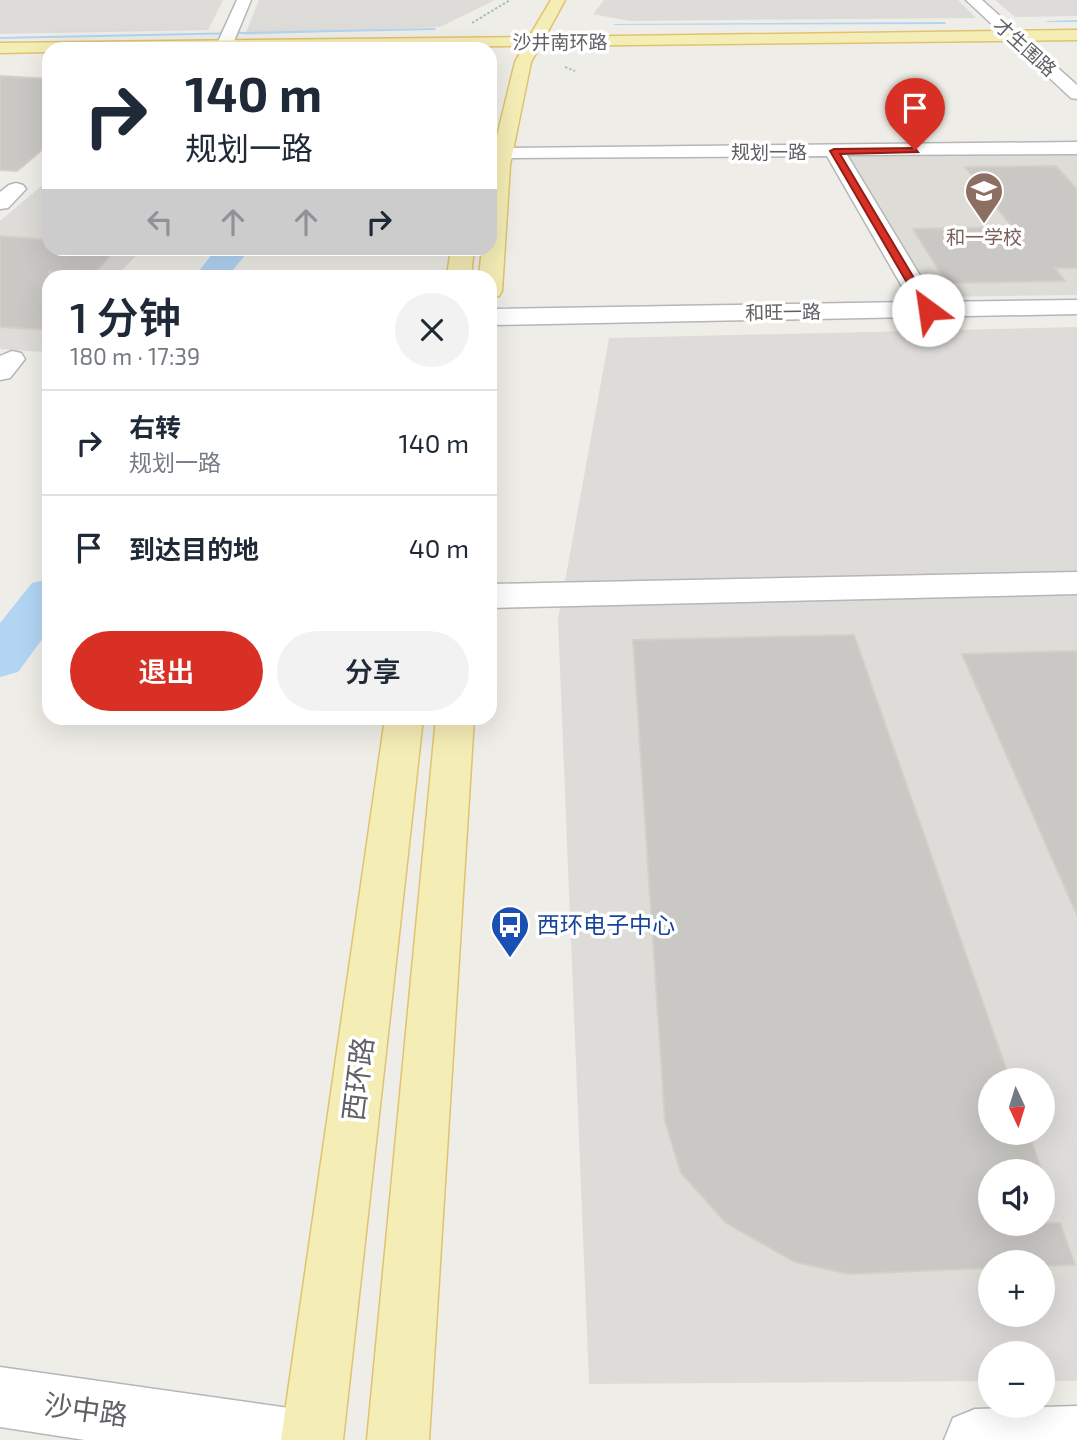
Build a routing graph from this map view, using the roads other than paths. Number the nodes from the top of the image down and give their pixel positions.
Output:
1 (244, 0) edge
2 (973, 0) edge
3 (555, 6) edge
4 (1077, 35) edge
5 (227, 38) junction
6 (1017, 40) junction
7 (136, 42) edge
8 (365, 42) edge
9 (499, 42) edge
10 (1077, 43) edge
11 (662, 45) junction
12 (42, 46) edge
13 (0, 48) edge
14 (536, 52) junction
15 (42, 56) edge
16 (0, 57) edge
17 (568, 66) dead end
18 (1077, 94) edge
19 (1077, 148) edge
20 (834, 151) junction
21 (503, 152) junction
22 (0, 188) edge
23 (0, 203) edge
24 (497, 216) edge
25 (1077, 307) edge
26 (928, 310) junction
27 (497, 317) edge
28 (1077, 583) edge
29 (497, 596) edge
30 (403, 725) edge
31 (454, 725) edge
32 (0, 1397) edge
33 (1077, 1437) edge
34 (296, 1440) edge
35 (312, 1440) edge
36 (398, 1440) edge
37 (975, 1440) edge

1 - 5 street
2 - 6 street, 才生围路
3 - 11 main road
3 - 14 main road
4 - 6 main road, 沙井南环路
5 - 7 main road, 沙井南环路
5 - 8 main road, 沙井南环路
6 - 10 main road, 沙井南环路
6 - 11 main road, 沙井南环路
6 - 18 street, 才生围路
9 - 14 main road, 沙井南环路
11 - 14 main road, 沙井南环路
11 - 17 main road
12 - 13 main road, 沙井南环路
14 - 21 main road
15 - 16 main road
19 - 20 street, 规划一路
20 - 21 street, 规划一路
20 - 26 street
21 - 24 main road
22 - 23 street
25 - 26 street, 和旺一路
26 - 27 street, 和旺一路
28 - 29 street
30 - 35 main road, 西环路
31 - 36 main road
32 - 34 street, 沙中路
33 - 37 street

